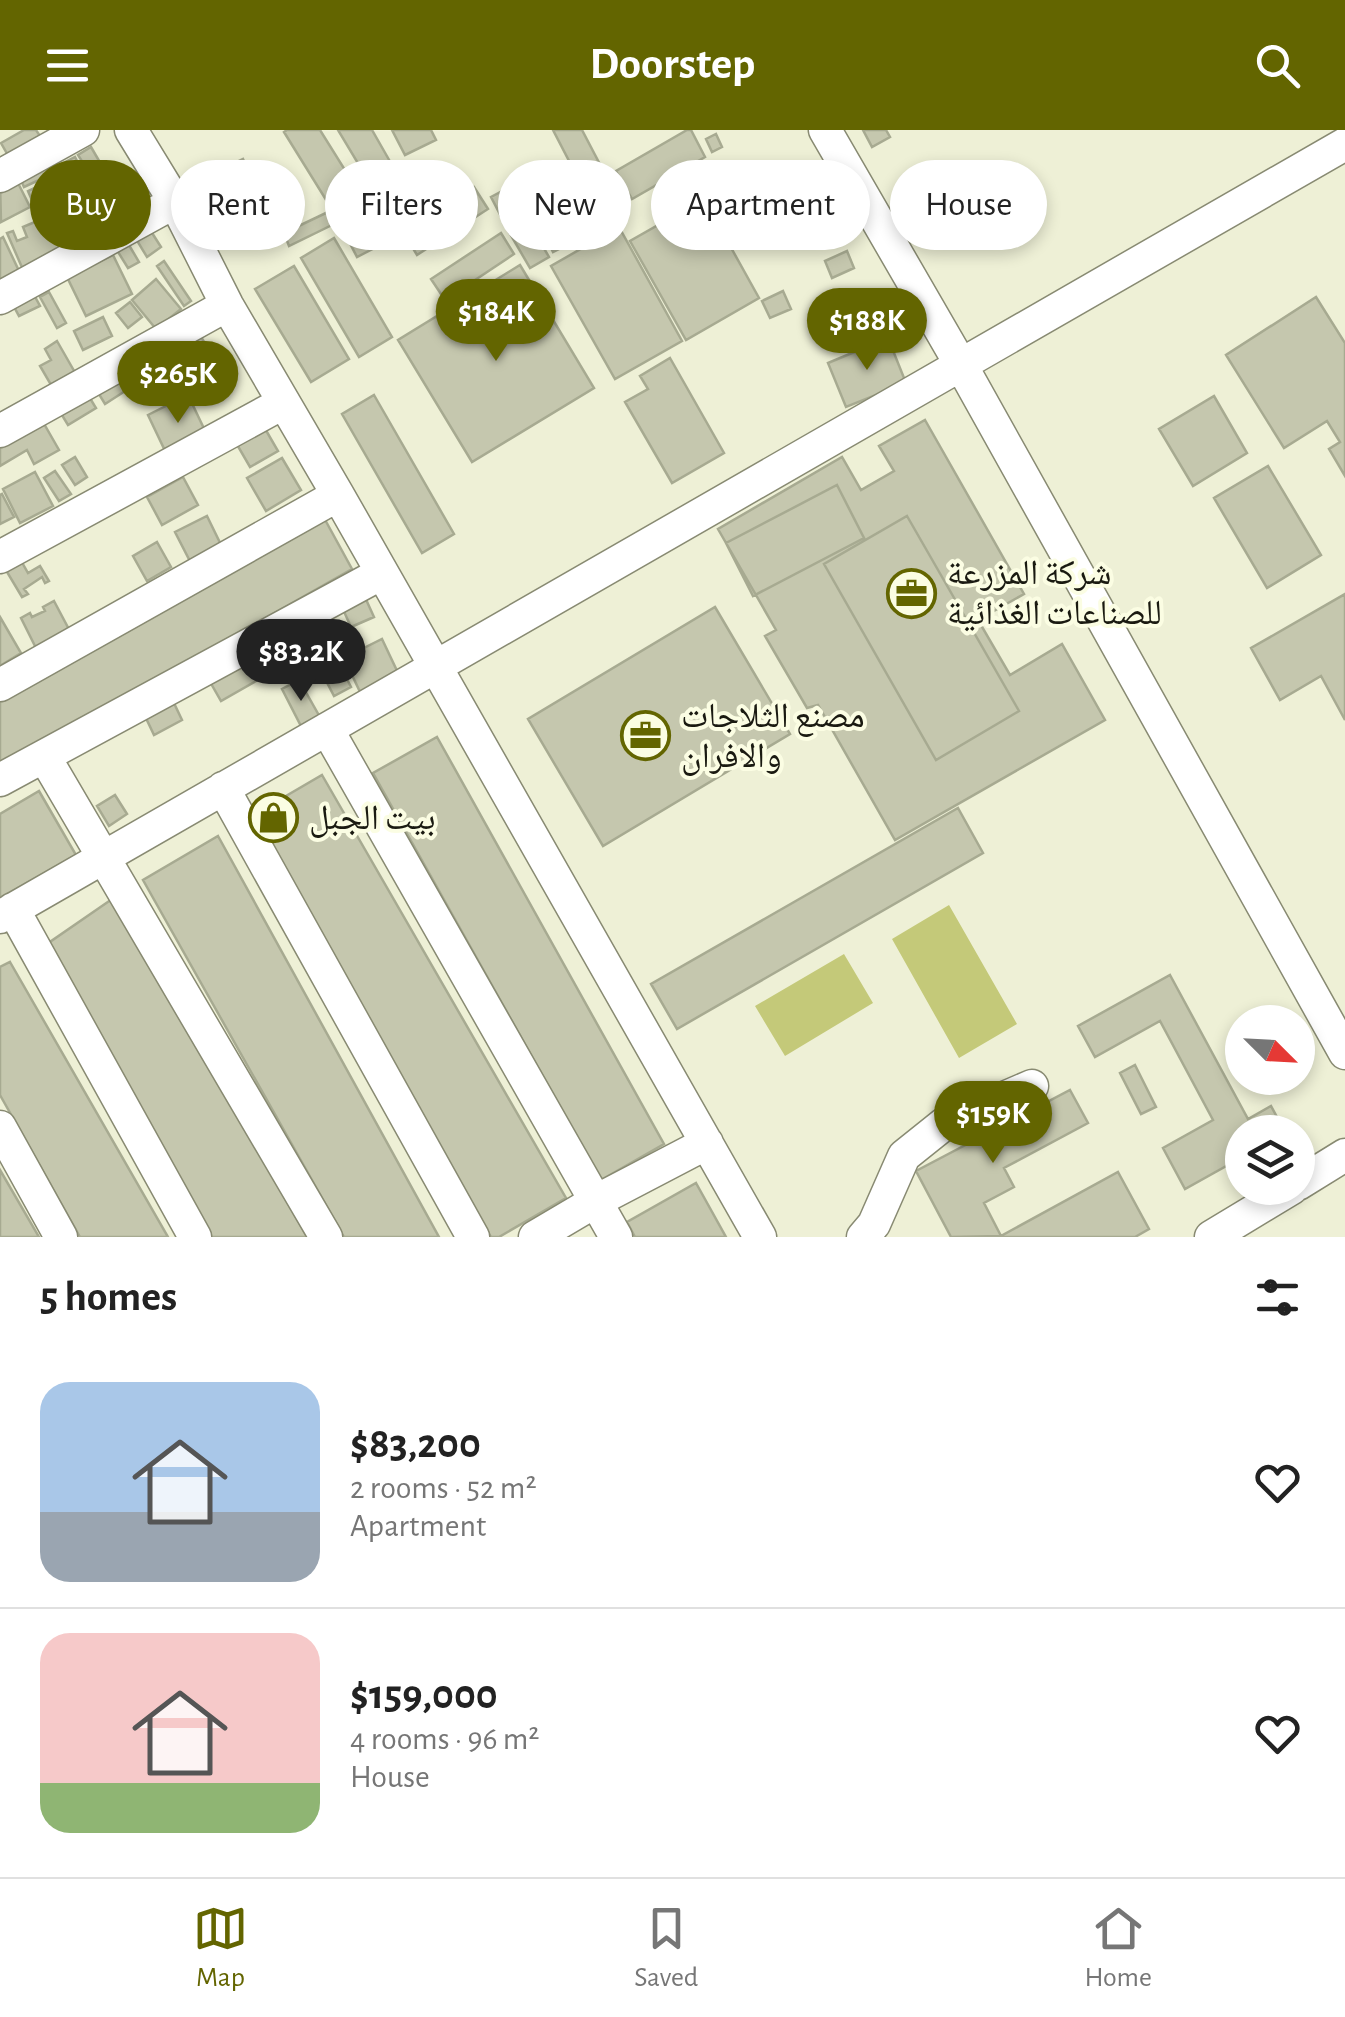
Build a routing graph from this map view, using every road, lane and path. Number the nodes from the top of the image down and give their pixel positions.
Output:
1 (82, 130) edge
2 (130, 130) edge
3 (825, 130) edge
4 (1345, 144) edge
5 (0, 176) edge
6 (171, 196) edge
7 (171, 204) edge
8 (199, 250) edge
9 (0, 298) edge
10 (227, 305) junction
11 (961, 365) junction
12 (283, 403) junction
13 (0, 431) edge
14 (338, 495) junction
15 (0, 557) edge
16 (382, 574) junction
17 (435, 667) junction
18 (0, 685) edge
19 (327, 729) junction
20 (44, 756) junction
21 (0, 780) edge
22 (224, 788) junction
23 (103, 857) junction
24 (6, 913) edge
25 (1345, 1053) edge
26 (1032, 1086) dead end
27 (0, 1128) edge
28 (707, 1143) junction
29 (1345, 1155) edge
30 (1315, 1174) edge
31 (596, 1200) junction
32 (1264, 1205) edge
33 (61, 1237) edge
34 (195, 1237) edge
35 (326, 1237) edge
36 (474, 1237) edge
37 (535, 1237) edge
38 (616, 1237) edge
39 (760, 1237) edge
40 (862, 1237) edge
41 (1211, 1237) edge

1 - 5 street
2 - 6 street
3 - 11 street
4 - 11 street
7 - 9 street
8 - 10 street
10 - 12 street
10 - 13 street
11 - 17 street
11 - 25 street
12 - 14 street
12 - 15 street
14 - 16 street
14 - 18 street
16 - 17 street
16 - 20 street
17 - 19 street
17 - 28 street
19 - 22 street
19 - 31 street
20 - 21 street
20 - 23 street
22 - 23 street
22 - 36 street
23 - 24 street
23 - 35 street
24 - 34 street
26 - 40 street
27 - 33 street
28 - 31 street
28 - 39 street
29 - 30 street
31 - 37 street
31 - 38 street
32 - 41 street

